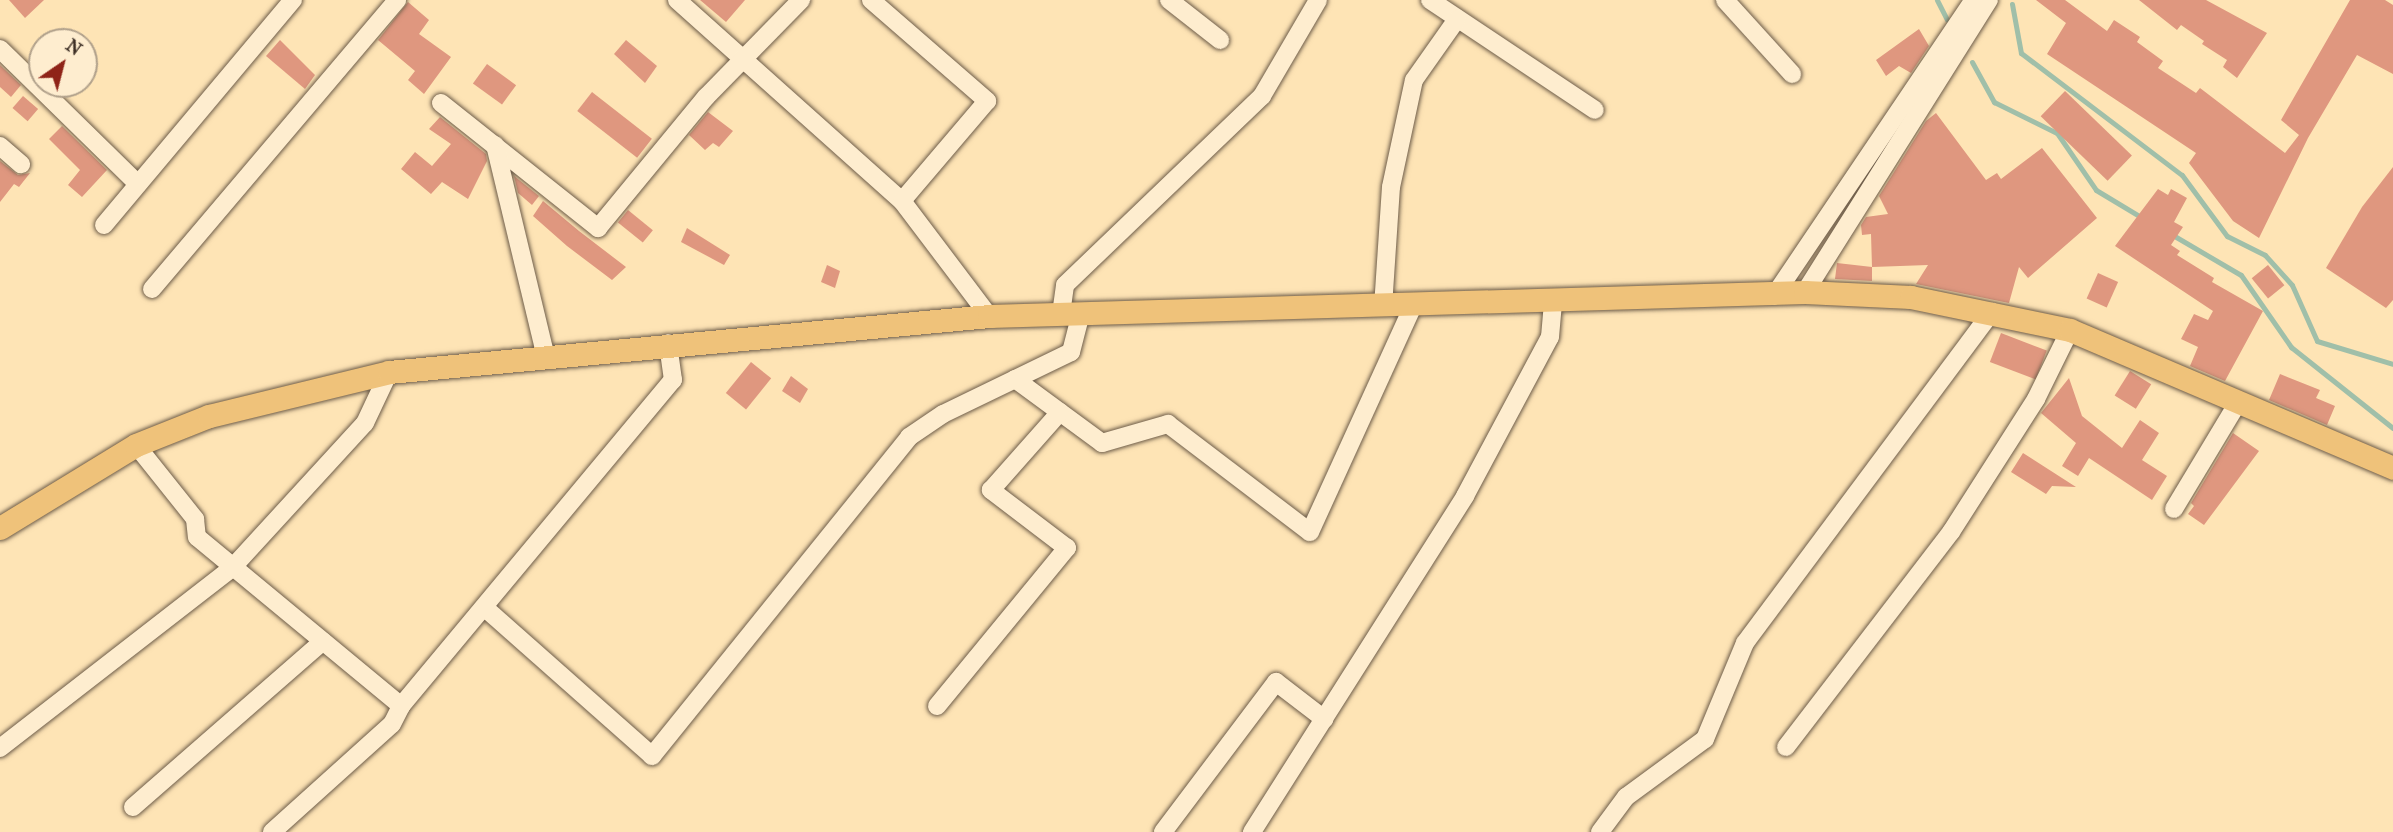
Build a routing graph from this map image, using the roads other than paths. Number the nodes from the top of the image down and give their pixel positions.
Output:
1 (293, 0) edge
2 (397, 0) edge
3 (801, 0) edge
4 (871, 0) edge
5 (1169, 0) edge
6 (1318, 0) edge
7 (1430, 0) edge
8 (1725, 0) edge
9 (1974, 0) edge
10 (1989, 0) edge
11 (688, 3) edge
12 (1457, 19) junction
13 (1220, 40) dead end
14 (0, 49) edge
15 (745, 58) junction
16 (1793, 74) dead end
17 (441, 103) dead end
18 (1595, 110) dead end
19 (495, 145) junction
20 (0, 146) edge
21 (21, 164) dead end
22 (138, 184) junction
23 (902, 201) junction
24 (104, 225) dead end
25 (152, 289) dead end
26 (1805, 292) junction
27 (1774, 296) junction
28 (1553, 303) junction
29 (1413, 306) junction
30 (1383, 307) junction
31 (1992, 312) junction
32 (1071, 313) junction
33 (989, 316) junction
34 (2070, 330) junction
35 (668, 343) junction
36 (546, 357) junction
37 (389, 372) junction
38 (1015, 379) junction
39 (2237, 404) junction
40 (1060, 412) junction
41 (136, 446) junction
42 (2393, 468) edge
43 (2174, 509) dead end
44 (0, 528) edge
45 (233, 567) junction
46 (485, 608) junction
47 (323, 641) junction
48 (401, 706) junction
49 (937, 706) dead end
50 (1324, 719) junction
51 (1786, 747) dead end
52 (0, 748) edge
53 (133, 807) dead end
54 (272, 832) edge
55 (1163, 832) edge
56 (1252, 832) edge
57 (1600, 832) edge

1 - 22 street
2 - 25 street
3 - 15 street
4 - 23 street
5 - 13 street
6 - 32 street
7 - 12 street
8 - 16 street
9 - 27 street
10 - 26 street
11 - 15 street
12 - 18 street
12 - 30 street
14 - 22 street
15 - 19 street
15 - 23 street
17 - 19 street
19 - 36 street
20 - 21 street
22 - 24 street
23 - 33 street
26 - 27 main road
26 - 31 main road
27 - 28 main road
28 - 29 main road
28 - 50 street
29 - 30 main road
29 - 40 street
30 - 32 main road
31 - 34 main road
31 - 57 street
32 - 33 main road
32 - 38 street
33 - 35 main road
34 - 39 main road
34 - 51 street
35 - 36 main road
35 - 46 street
36 - 37 main road
37 - 41 main road
37 - 45 street
38 - 40 street
38 - 46 street
39 - 42 main road
39 - 43 street
40 - 49 street
41 - 44 main road
41 - 45 street
45 - 47 street
45 - 52 street
46 - 48 street
47 - 48 street
47 - 53 street
48 - 54 street
50 - 55 street
50 - 56 street

